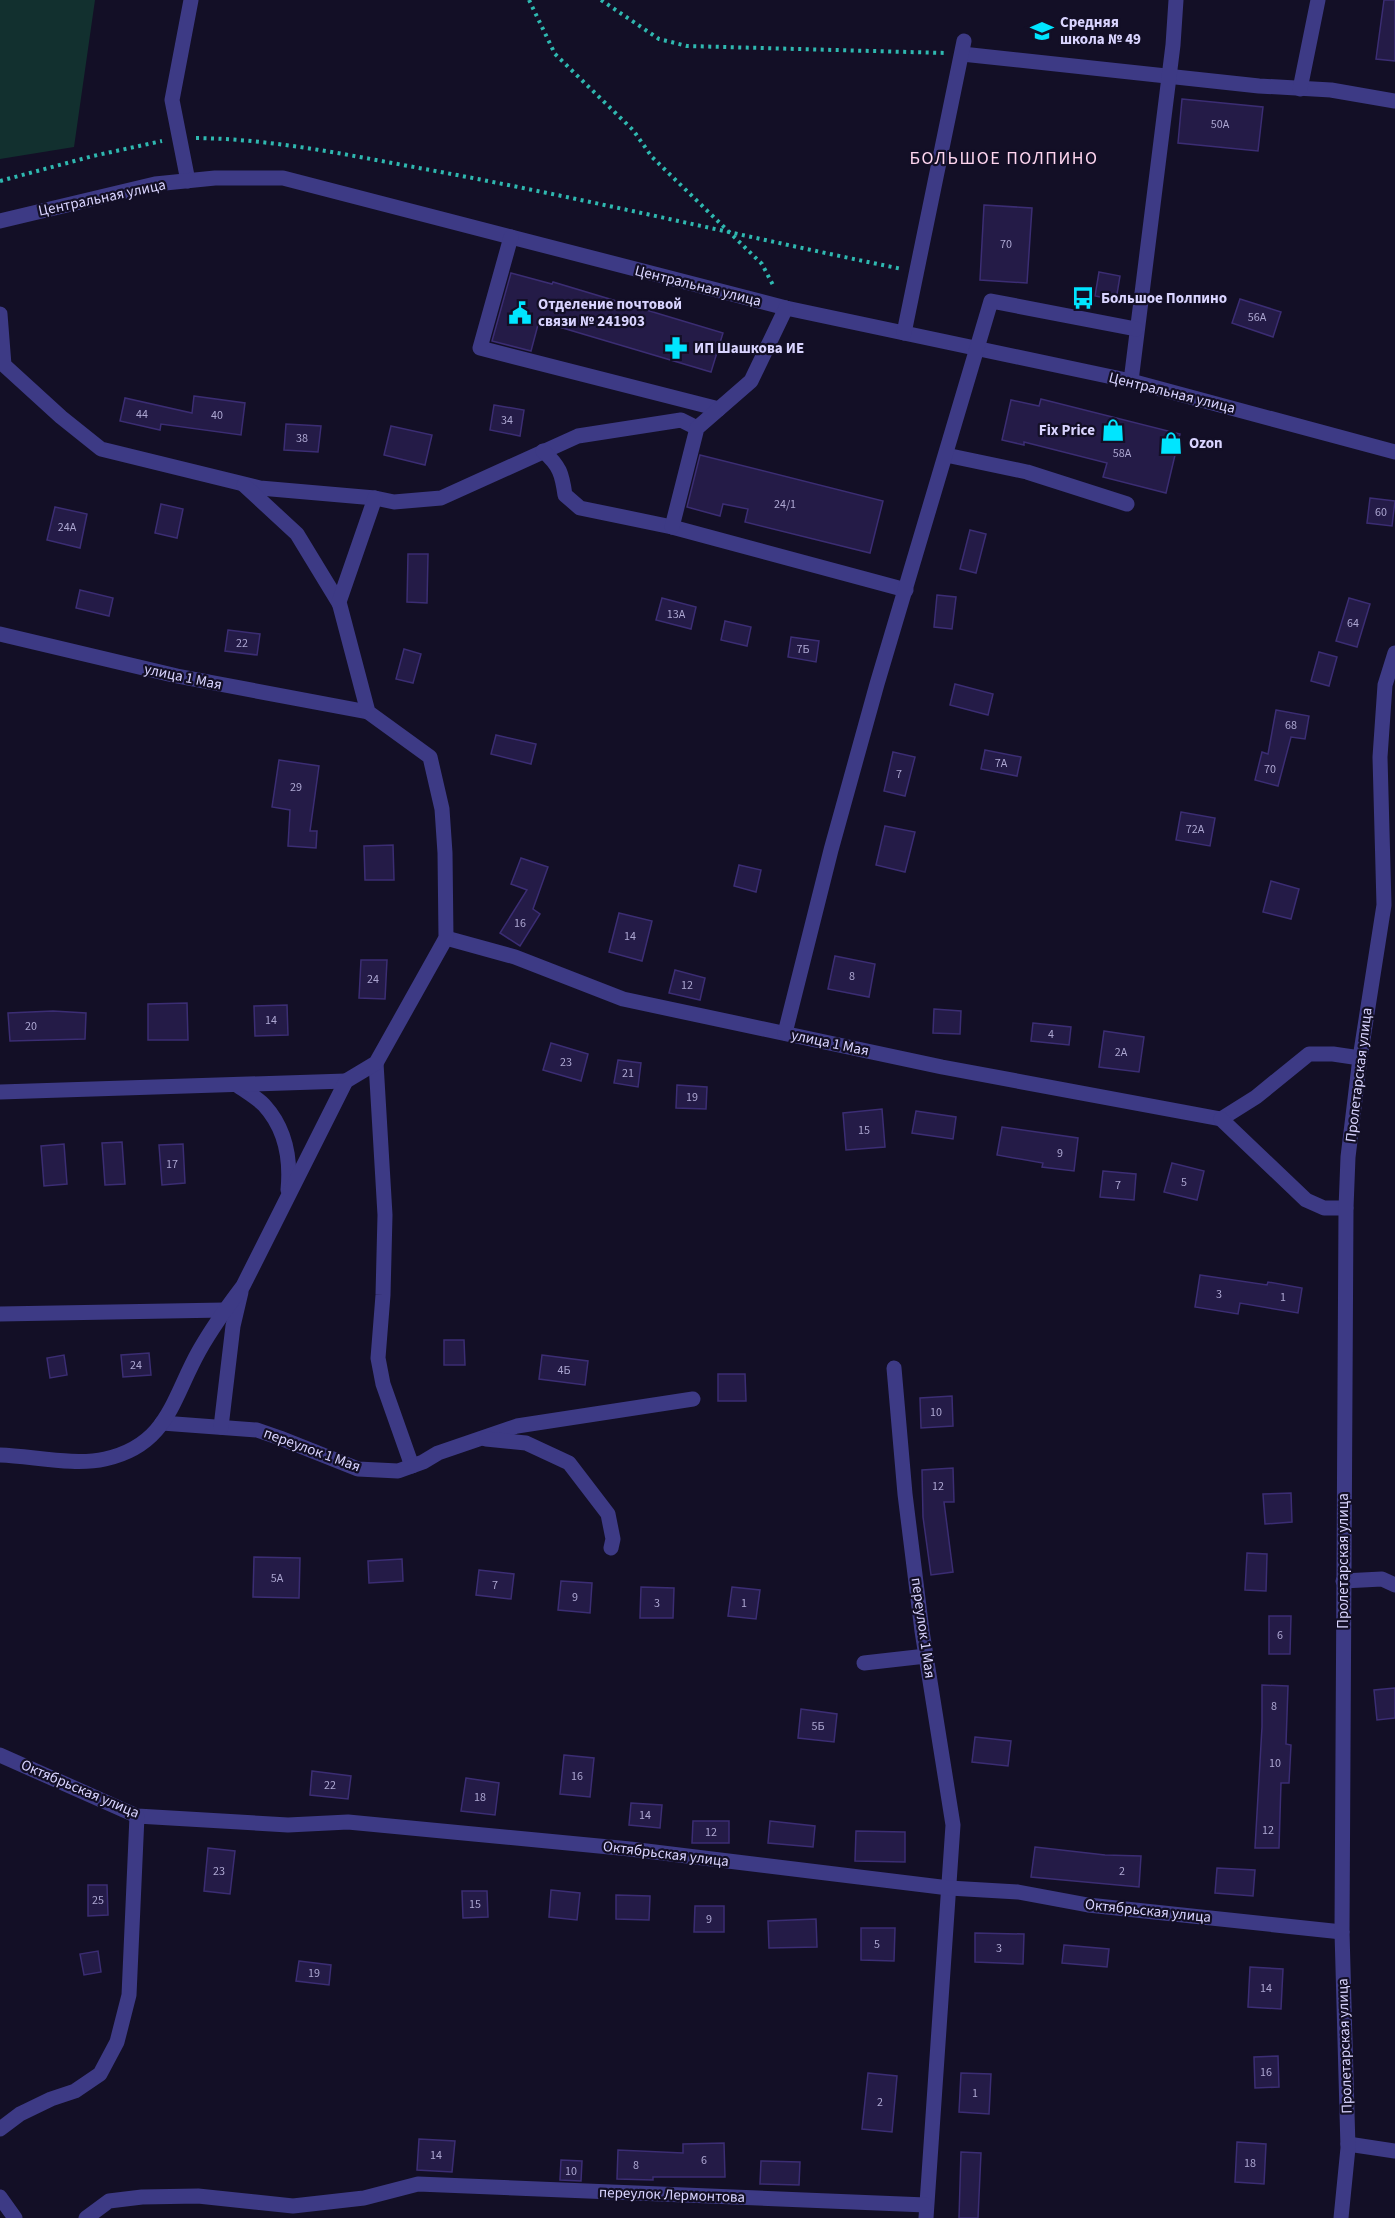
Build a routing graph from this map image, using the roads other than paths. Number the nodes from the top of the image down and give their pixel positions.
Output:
1 (191, 0) edge
2 (1176, 0) edge
3 (1318, 0) edge
4 (1168, 75) junction
5 (1300, 89) junction
6 (1395, 101) edge
7 (188, 181) junction
8 (0, 220) edge
9 (512, 237) junction
10 (786, 308) junction
11 (0, 314) edge
12 (1136, 329) junction
13 (904, 333) junction
14 (976, 348) junction
15 (1131, 381) junction
16 (719, 409) junction
17 (697, 428) junction
18 (543, 452) junction
19 (1395, 452) edge
20 (946, 455) junction
21 (241, 483) junction
22 (375, 498) junction
23 (1127, 504) dead end
24 (672, 527) junction
25 (906, 590) junction
26 (339, 603) junction
27 (0, 634) edge
28 (1395, 653) edge
29 (368, 712) junction
30 (1388, 787) edge
31 (1395, 891) edge
32 (1384, 905) junction
33 (446, 938) junction
34 (784, 1033) junction
35 (1360, 1058) junction
36 (376, 1063) junction
37 (346, 1081) junction
38 (237, 1084) junction
39 (0, 1092) edge
40 (1221, 1119) junction
41 (287, 1198) junction
42 (1346, 1208) junction
43 (243, 1286) junction
44 (224, 1310) junction
45 (0, 1314) edge
46 (894, 1368) dead end
47 (693, 1399) dead end
48 (162, 1423) junction
49 (221, 1426) junction
50 (483, 1439) junction
51 (0, 1455) edge
52 (412, 1466) junction
53 (611, 1548) dead end
54 (1343, 1581) junction
55 (1395, 1585) edge
56 (926, 1656) junction
57 (864, 1663) dead end
58 (0, 1755) edge
59 (137, 1816) junction
60 (949, 1888) junction
61 (1342, 1932) junction
62 (0, 2129) edge
63 (1348, 2144) junction
64 (1395, 2151) edge
65 (0, 2197) edge
66 (926, 2212) edge
67 (15, 2218) edge
68 (86, 2218) edge
69 (1341, 2218) edge

1 - 7 street
2 - 4 street
3 - 5 street
4 - 5 street
4 - 12 street
4 - 13 street
5 - 6 street
7 - 8 street, Центральная улица
7 - 9 street, Центральная улица
9 - 10 street, Центральная улица
9 - 16 street
10 - 13 street, Центральная улица
10 - 16 street
11 - 21 street
12 - 14 street
12 - 15 street
13 - 14 street, Центральная улица
14 - 15 street, Центральная улица
14 - 20 street
15 - 19 street, Центральная улица
16 - 17 street
17 - 18 street
17 - 24 street
18 - 22 street
18 - 24 street
20 - 23 street
20 - 25 street
21 - 22 street
21 - 26 street
22 - 26 street
24 - 25 street
25 - 34 street
26 - 29 street
27 - 29 street, улица 1 Мая
28 - 30 street
29 - 33 street
30 - 32 street
31 - 32 street
32 - 35 street, Пролетарская улица
33 - 34 street, улица 1 Мая
33 - 36 street
34 - 40 street, улица 1 Мая
35 - 40 street
35 - 42 street, Пролетарская улица
36 - 37 street
36 - 52 street
37 - 38 street
37 - 41 street
38 - 39 street
38 - 41 street
40 - 42 street
41 - 43 street
42 - 54 street, Пролетарская улица
43 - 44 street
43 - 49 street
44 - 45 street
44 - 48 street
46 - 56 street, переулок 1 Мая
47 - 50 street
48 - 49 street, переулок 1 Мая
48 - 51 street
49 - 52 street, переулок 1 Мая
50 - 52 street, переулок 1 Мая
50 - 53 street, переулок 1 Мая
54 - 55 street
54 - 61 street, Пролетарская улица
56 - 57 street
56 - 60 street, переулок 1 Мая
58 - 59 street, Октябрьская улица
59 - 60 street, Октябрьская улица
59 - 62 street
60 - 61 street, Октябрьская улица
60 - 66 street, переулок Лермонтова
61 - 63 street, Пролетарская улица
63 - 64 street
63 - 69 street, Пролетарская улица
65 - 67 street
66 - 68 street, переулок Лермонтова

